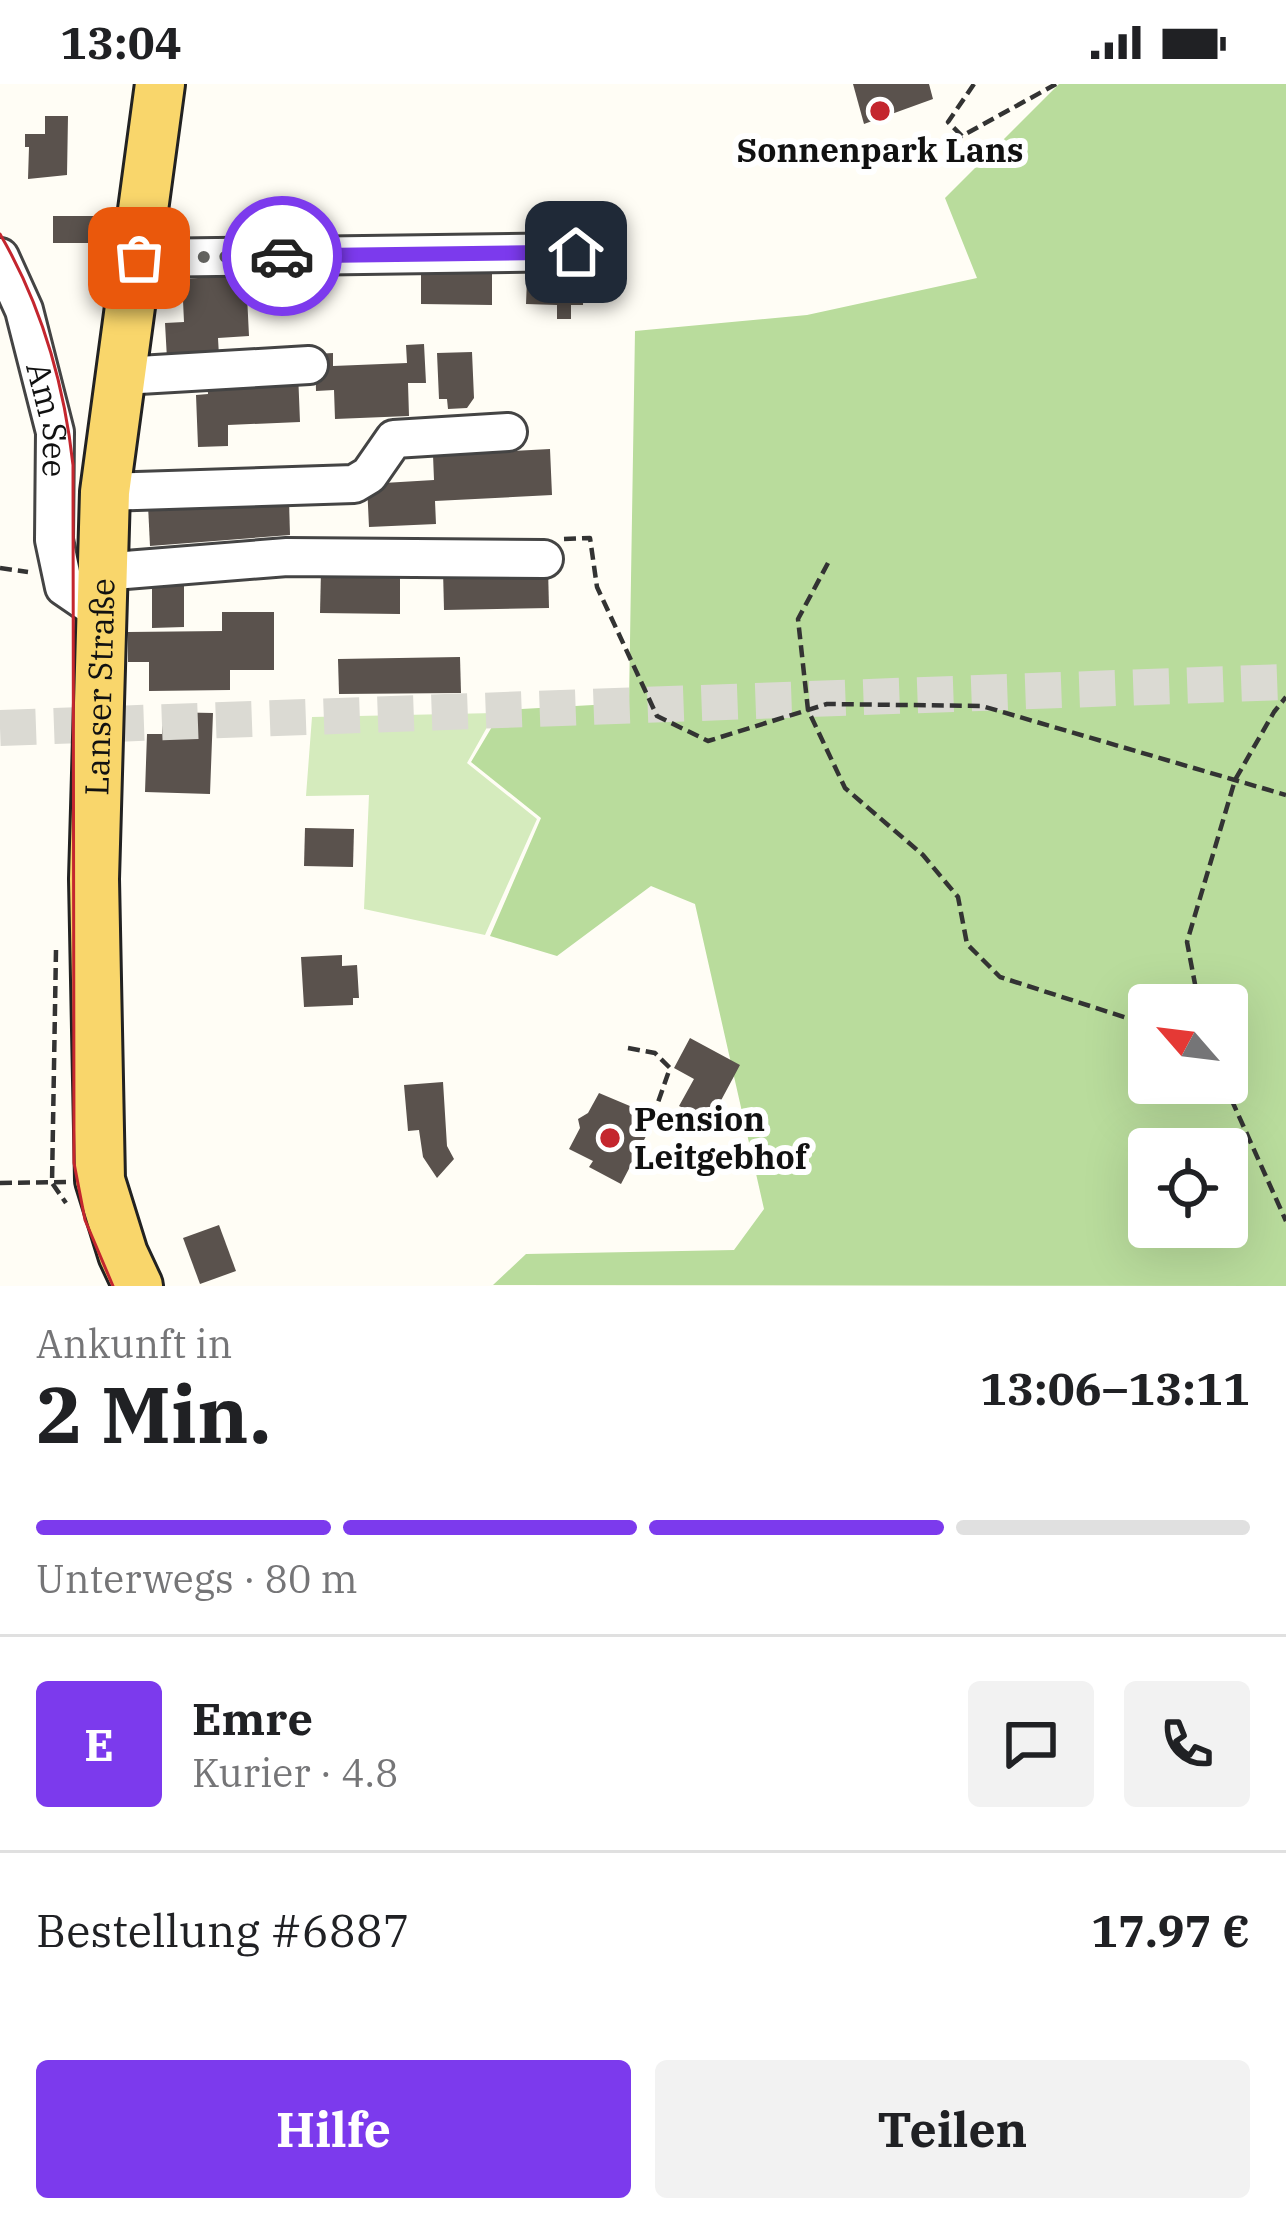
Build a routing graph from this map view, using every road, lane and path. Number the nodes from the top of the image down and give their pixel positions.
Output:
1 (160, 84) edge
2 (974, 84) edge
3 (1056, 84) edge
4 (576, 252) dead end
5 (0, 257) edge
6 (139, 258) junction
7 (309, 365) dead end
8 (122, 376) junction
9 (508, 432) dead end
10 (105, 492) junction
11 (528, 560) joint
12 (828, 563) dead end
13 (88, 590) junction
14 (1286, 698) edge
15 (808, 710) junction
16 (1235, 780) junction
17 (1286, 795) edge
18 (1195, 984) edge
19 (1128, 1018) edge
20 (628, 1048) dead end
21 (1233, 1104) edge
22 (655, 1111) dead end
23 (100, 1180) junction
24 (0, 1183) edge
25 (1286, 1221) edge
26 (138, 1286) edge

1 - 6 main road, Lanser Straße
2 - 3 path
4 - 6 street
5 - 13 street, Am See
6 - 8 main road, Lanser Straße
7 - 8 street
8 - 10 main road, Lanser Straße
9 - 10 street
10 - 13 main road, Lanser Straße
11 - 13 street
11 - 15 path
12 - 15 path
13 - 23 main road, Lanser Straße
14 - 16 path
15 - 16 path
15 - 19 path
16 - 17 path
16 - 18 path
20 - 22 path
21 - 25 path
23 - 24 path
23 - 26 main road, Lanser Straße

